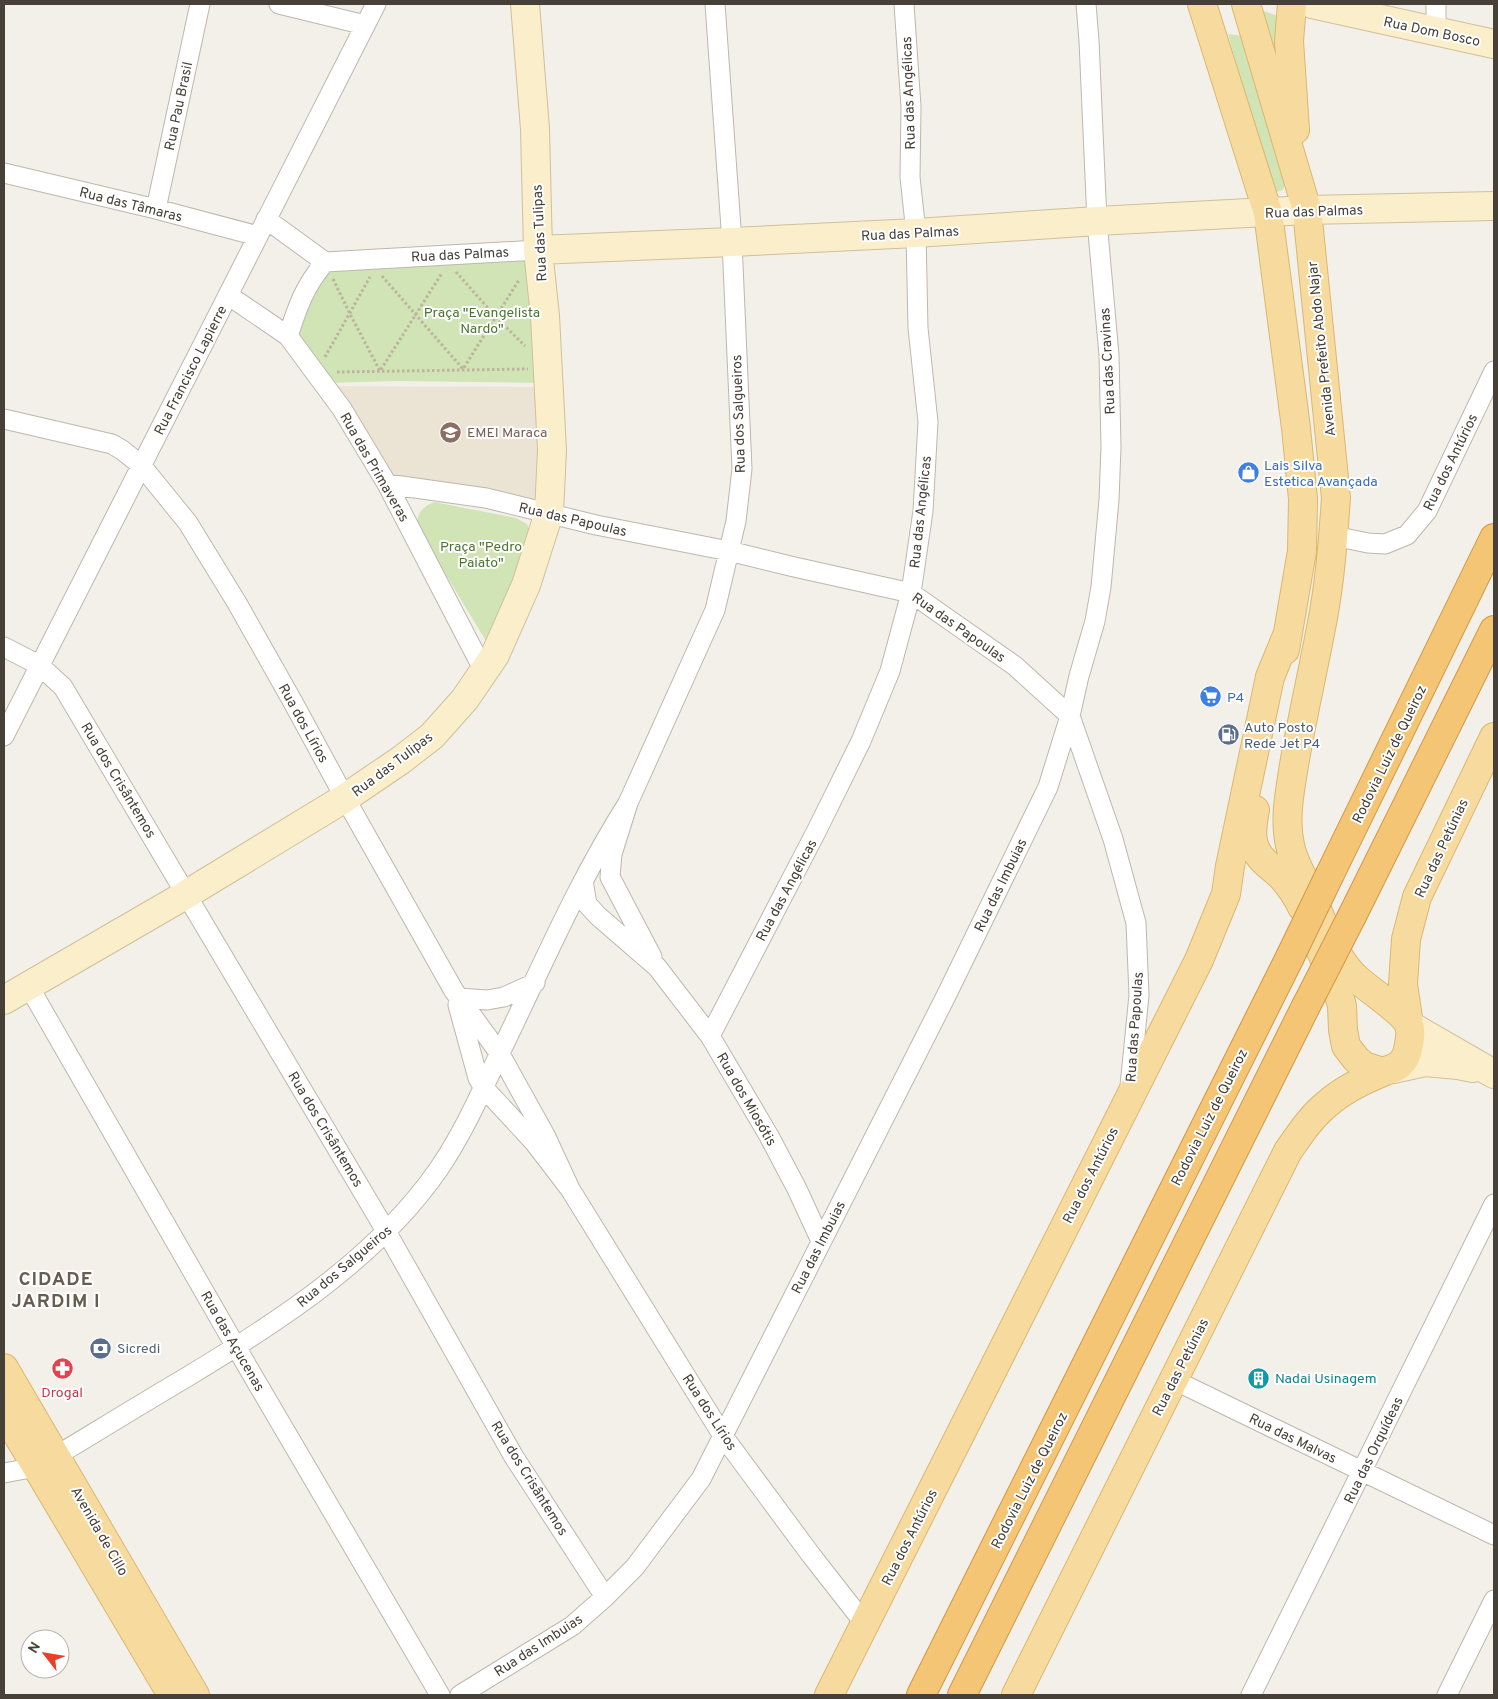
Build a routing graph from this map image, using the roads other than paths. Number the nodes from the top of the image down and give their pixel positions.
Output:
1 (200, 4) edge
2 (279, 4) edge
3 (376, 4) edge
4 (525, 4) edge
5 (715, 4) edge
6 (904, 4) edge
7 (1086, 4) edge
8 (1202, 4) edge
9 (1246, 4) edge
10 (1292, 4) edge
11 (1312, 4) edge
12 (1436, 4) edge
13 (365, 25) junction
14 (1436, 32) junction
15 (1494, 44) edge
16 (4, 173) edge
17 (1304, 202) junction
18 (1494, 206) edge
19 (156, 209) junction
20 (1268, 212) junction
21 (266, 219) junction
22 (1097, 221) junction
23 (916, 233) junction
24 (258, 236) junction
25 (732, 242) junction
26 (538, 250) junction
27 (325, 262) junction
28 (228, 295) junction
29 (288, 336) junction
30 (1494, 371) edge
31 (4, 419) edge
32 (141, 465) junction
33 (387, 484) junction
34 (549, 513) junction
35 (1334, 536) junction
36 (1494, 538) edge
37 (729, 551) junction
38 (911, 592) junction
39 (1494, 630) edge
40 (1288, 633) junction
41 (4, 647) edge
42 (40, 665) junction
43 (484, 671) junction
44 (1070, 716) junction
45 (4, 736) edge
46 (1494, 737) edge
47 (345, 798) junction
48 (628, 803) junction
49 (1255, 813) junction
50 (1236, 839) junction
51 (1290, 845) junction
52 (610, 877) junction
53 (583, 882) junction
54 (187, 894) junction
55 (657, 967) junction
56 (535, 982) junction
57 (28, 985) junction
58 (457, 994) junction
59 (4, 1000) edge
60 (1409, 1025) junction
61 (710, 1036) junction
62 (500, 1054) junction
63 (1388, 1070) junction
64 (1492, 1073) edge
65 (484, 1088) junction
66 (1130, 1097) junction
67 (570, 1189) junction
68 (1494, 1204) edge
69 (386, 1231) junction
70 (821, 1241) junction
71 (236, 1347) junction
72 (4, 1368) edge
73 (1174, 1380) junction
74 (4, 1412) edge
75 (723, 1436) junction
76 (46, 1461) junction
77 (1362, 1471) junction
78 (4, 1473) edge
79 (1494, 1535) edge
80 (605, 1598) junction
81 (1494, 1600) edge
82 (958, 1620) junction
83 (865, 1624) junction
84 (172, 1695) edge
85 (195, 1695) edge
86 (440, 1695) edge
87 (460, 1695) edge
88 (829, 1695) edge
89 (915, 1695) edge
90 (921, 1695) edge
91 (962, 1695) edge
92 (1016, 1695) edge
93 (1251, 1695) edge
94 (1447, 1695) edge

1 - 19 street, Rua Pau Brasil
2 - 13 street
3 - 13 street, Rua Francisco Lapierre
4 - 26 main road, Rua das Tulipas
5 - 25 street, Rua dos Salgueiros
6 - 23 street, Rua das Angélicas
7 - 22 street, Rua das Cravinas
8 - 20 main road
9 - 17 main road, Avenida Prefeito Abdo Najar
10 - 17 main road
11 - 14 main road, Rua Dom Bosco
12 - 14 street
13 - 21 street, Rua Francisco Lapierre
14 - 15 main road, Rua Dom Bosco
16 - 19 street, Rua das Tâmaras
17 - 18 main road, Rua das Palmas
17 - 20 main road, Rua das Palmas
17 - 35 main road, Avenida Prefeito Abdo Najar
19 - 24 street, Rua das Tâmaras
20 - 22 main road, Rua das Palmas
20 - 40 main road
21 - 24 street, Rua Francisco Lapierre
21 - 27 street
22 - 23 main road, Rua das Palmas
22 - 44 street, Rua das Cravinas
23 - 25 main road, Rua das Palmas
23 - 38 street, Rua das Angélicas
24 - 28 street, Rua Francisco Lapierre
25 - 26 main road, Rua das Palmas
25 - 37 street, Rua dos Salgueiros
26 - 27 street, Rua das Palmas
26 - 34 main road, Rua das Tulipas
27 - 29 street
28 - 29 street, Rua das Primaveras
28 - 32 street, Rua Francisco Lapierre
29 - 33 street, Rua das Primaveras
30 - 35 street, Rua dos Antúrios
31 - 32 street, Rua dos Lírios
32 - 42 street, Rua Francisco Lapierre
32 - 47 street, Rua dos Lírios
33 - 34 street, Rua das Papoulas
33 - 43 street, Rua das Primaveras
34 - 37 street, Rua das Papoulas
34 - 43 main road, Rua das Tulipas
35 - 51 main road, Avenida Prefeito Abdo Najar
36 - 82 highway, Rodovia Luiz de Queiroz, bridge
37 - 38 street, Rua das Papoulas
37 - 48 street, Rua dos Salgueiros
38 - 44 street, Rua das Papoulas
38 - 61 street, Rua das Angélicas
39 - 91 highway, bridge
40 - 49 main road
40 - 50 main road, Rua dos Antúrios
41 - 42 street, Rua dos Crisântemos
42 - 45 street, Rua Francisco Lapierre
42 - 54 street, Rua dos Crisântemos
43 - 47 main road, Rua das Tulipas
44 - 66 street, Rua das Papoulas
44 - 70 street, Rua das Imbuias
46 - 60 main road, Rua das Petúnias
47 - 54 main road, Rua das Tulipas
47 - 58 street, Rua dos Lírios
48 - 52 street, Rua dos Salgueiros
48 - 53 street, Rua dos Salgueiros
49 - 50 main road
49 - 51 main road
49 - 63 main road
50 - 66 main road, Rua dos Antúrios
51 - 60 main road, Avenida Prefeito Abdo Najar
52 - 53 street
52 - 55 street, Rua dos Miosótis
53 - 55 street, Rua dos Miosótis
53 - 56 street, Rua dos Salgueiros
54 - 57 main road, Rua das Tulipas
54 - 69 street, Rua dos Crisântemos
55 - 61 street, Rua dos Miosótis
56 - 58 street
56 - 62 street, Rua dos Salgueiros
57 - 59 main road, Rua das Tulipas
57 - 71 street, Rua das Açucenas
58 - 62 street, Rua dos Lírios
58 - 65 street, Rua dos Lírios
60 - 63 main road
60 - 64 main road
61 - 70 street, Rua dos Miosótis
62 - 65 street, Rua dos Salgueiros
62 - 67 street, Rua dos Lírios
63 - 64 main road
63 - 73 main road, Rua das Petúnias
65 - 67 street, Rua dos Lírios
65 - 69 street, Rua dos Salgueiros
66 - 83 main road, Rua dos Antúrios
67 - 75 street, Rua dos Lírios
68 - 77 street, Rua das Orquídeas
69 - 71 street, Rua dos Salgueiros
69 - 80 street, Rua dos Crisântemos
70 - 75 street, Rua das Imbuias
71 - 76 street, Rua dos Salgueiros
71 - 86 street, Rua das Açucenas
72 - 76 main road, Avenida de Cillo
73 - 77 street, Rua das Malvas
73 - 92 main road, Rua das Petúnias
74 - 76 main road, Avenida de Cillo
75 - 80 street, Rua das Imbuias
75 - 83 street, Rua dos Lírios
76 - 78 street, Rua dos Salgueiros
76 - 84 main road, Avenida de Cillo
76 - 85 main road, Avenida de Cillo
77 - 79 street, Rua das Malvas
77 - 93 street, Rua das Orquídeas
80 - 87 street, Rua das Imbuias
81 - 94 street
82 - 89 highway
82 - 90 highway, Rodovia Luiz de Queiroz
83 - 88 main road, Rua dos Antúrios

